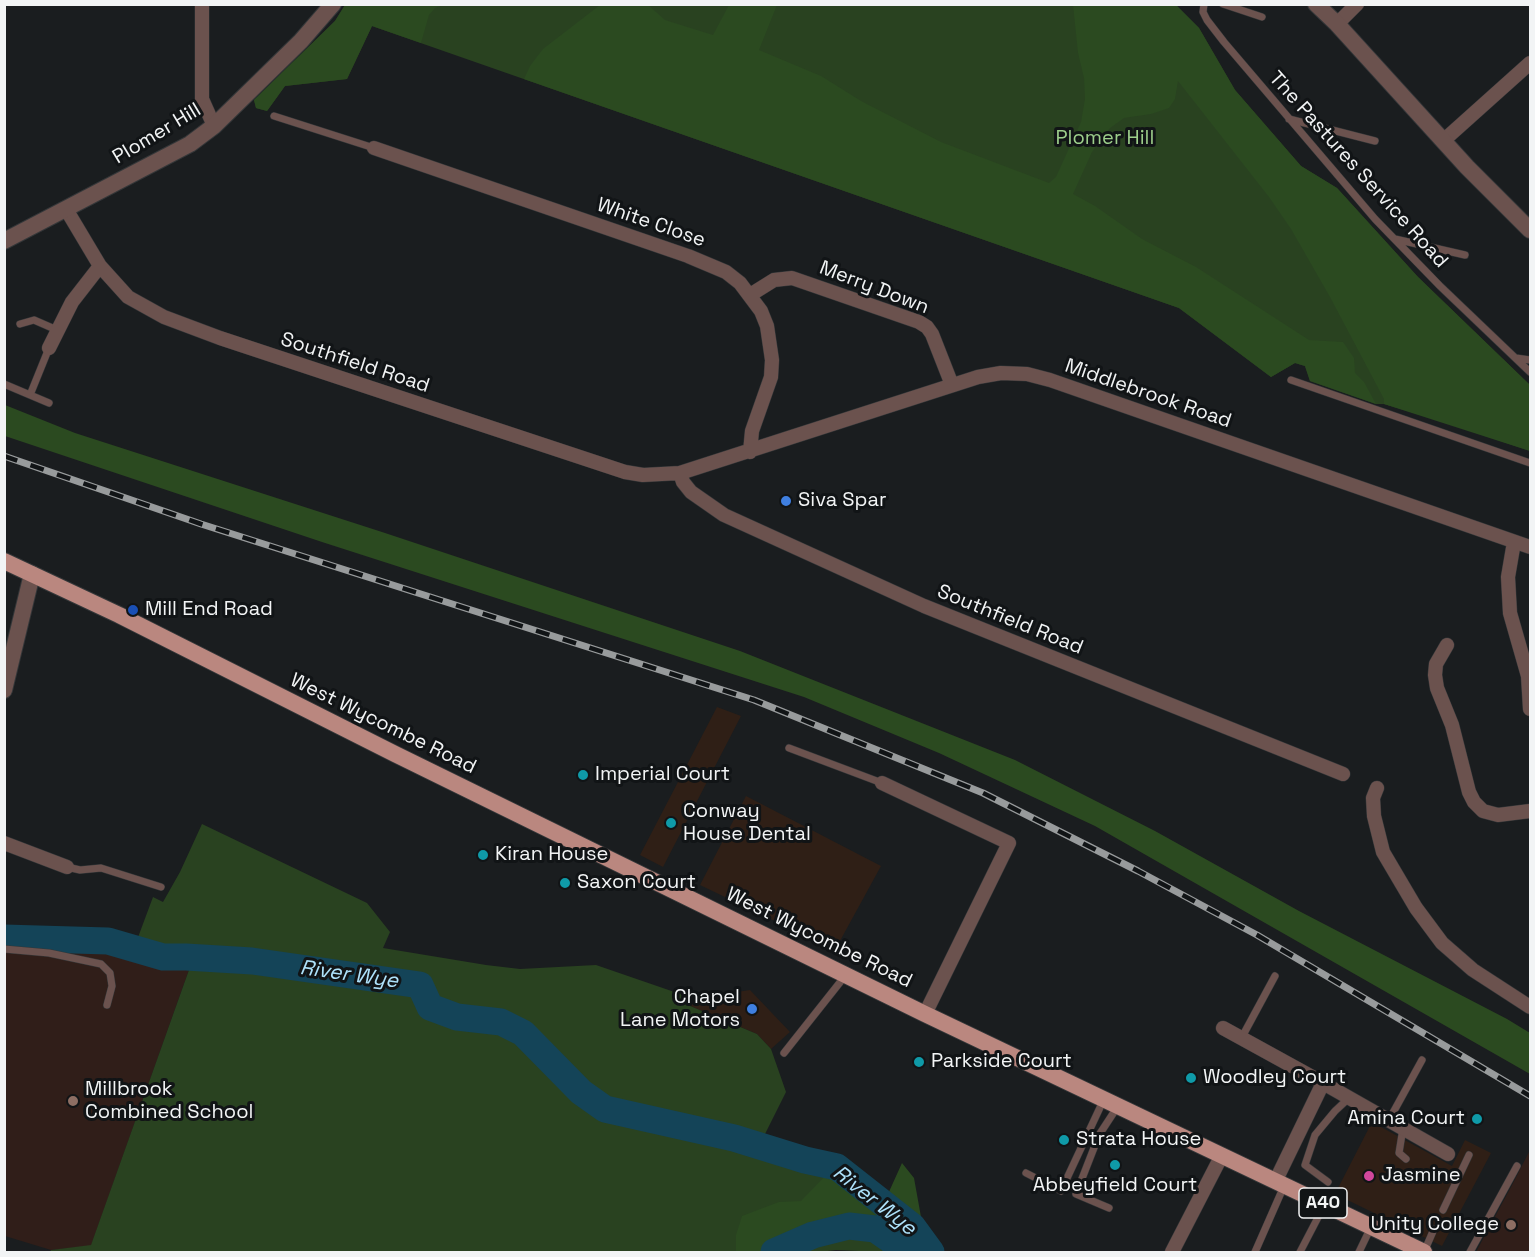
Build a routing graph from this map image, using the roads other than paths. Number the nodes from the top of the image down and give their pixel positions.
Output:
1 (202, 4) edge
2 (333, 4) edge
3 (1204, 4) edge
4 (1223, 4) edge
5 (1317, 4) edge
6 (1357, 4) edge
7 (1262, 17) dead end
8 (1337, 24) junction
9 (1530, 63) edge
10 (274, 116) dead end
11 (1288, 119) junction
12 (214, 126) junction
13 (1375, 141) dead end
14 (1443, 141) junction
15 (374, 148) joint
16 (66, 209) junction
17 (1530, 230) edge
18 (1395, 239) junction
19 (4, 242) edge
20 (1465, 255) dead end
21 (100, 266) junction
22 (750, 295) junction
23 (20, 324) dead end
24 (57, 330) junction
25 (49, 348) joint
26 (1515, 358) junction
27 (1530, 360) edge
28 (1530, 372) edge
29 (1291, 381) dead end
30 (4, 384) edge
31 (952, 385) junction
32 (30, 395) junction
33 (49, 403) dead end
34 (750, 452) junction
35 (1530, 463) edge
36 (680, 473) junction
37 (1514, 542) junction
38 (1530, 547) edge
39 (4, 561) edge
40 (32, 574) junction
41 (1447, 645) dead end
42 (1529, 676) edge
43 (4, 690) edge
44 (1530, 709) edge
45 (789, 748) dead end
46 (1343, 774) dead end
47 (882, 783) joint
48 (1377, 788) dead end
49 (1530, 811) edge
50 (4, 843) edge
51 (67, 867) joint
52 (161, 887) dead end
53 (4, 949) edge
54 (847, 974) junction
55 (1275, 976) dead end
56 (106, 1005) dead end
57 (1530, 1007) edge
58 (925, 1014) junction
59 (1223, 1028) dead end
60 (1242, 1037) junction
61 (784, 1053) dead end
62 (1422, 1060) dead end
63 (1323, 1083) junction
64 (1349, 1098) junction
65 (1111, 1102) junction
66 (1389, 1120) junction
67 (1403, 1128) junction
68 (1448, 1154) dead end
69 (1222, 1155) junction
70 (1469, 1155) dead end
71 (1406, 1159) dead end
72 (1517, 1166) dead end
73 (1026, 1173) dead end
74 (1280, 1182) junction
75 (1328, 1182) dead end
76 (1325, 1204) junction
77 (1109, 1208) dead end
78 (1443, 1210) dead end
79 (1371, 1227) junction
80 (1434, 1229) dead end
81 (1172, 1252) edge
82 (1255, 1252) edge
83 (1300, 1252) edge
84 (1359, 1252) edge
85 (1424, 1252) edge
86 (1470, 1252) edge

1 - 12 street
2 - 12 street, Plomer Hill
3 - 11 lane, The Pastures Service Road
4 - 7 lane
5 - 8 street
6 - 8 street
8 - 14 street
9 - 14 street
10 - 15 lane
11 - 13 lane
11 - 18 lane, The Pastures Service Road
12 - 16 street, Plomer Hill
14 - 17 street
15 - 22 street, White Close
16 - 19 street, Plomer Hill
16 - 21 street, Southfield Road
18 - 20 lane
18 - 26 lane, The Pastures Service Road
21 - 24 street
21 - 36 street, Southfield Road
22 - 31 street, Merry Down
22 - 34 street, White Close
23 - 24 lane
24 - 25 street
25 - 32 lane
26 - 27 lane
26 - 28 lane, The Pastures Service Road
29 - 35 lane
30 - 32 lane
31 - 34 street, Middlebrook Road
31 - 37 street, Middlebrook Road
32 - 33 lane
34 - 36 street, Southfield Road
36 - 46 street, Southfield Road
37 - 38 street, Middlebrook Road
37 - 42 street
39 - 40 main road, West Wycombe Road / A40
40 - 43 street
40 - 54 main road, West Wycombe Road / A40
41 - 49 street
42 - 44 street
45 - 47 lane
47 - 58 street
48 - 57 street
50 - 51 street
51 - 52 lane
53 - 56 lane
54 - 58 main road, West Wycombe Road / A40
54 - 61 lane
55 - 60 lane
58 - 65 main road, West Wycombe Road / A40
59 - 60 street
60 - 63 street
62 - 66 lane
63 - 64 street
63 - 74 street
64 - 66 street
64 - 75 lane
65 - 69 main road, West Wycombe Road / A40
65 - 73 lane
65 - 77 lane
66 - 67 street
67 - 68 street
67 - 71 lane
69 - 74 main road, West Wycombe Road / A40
69 - 81 street
70 - 78 lane
72 - 86 lane
74 - 76 main road, West Wycombe Road / A40
74 - 82 lane
76 - 79 main road, West Wycombe Road / A40
76 - 83 lane
79 - 84 lane
79 - 85 main road, West Wycombe Road / A40
80 - 85 lane

